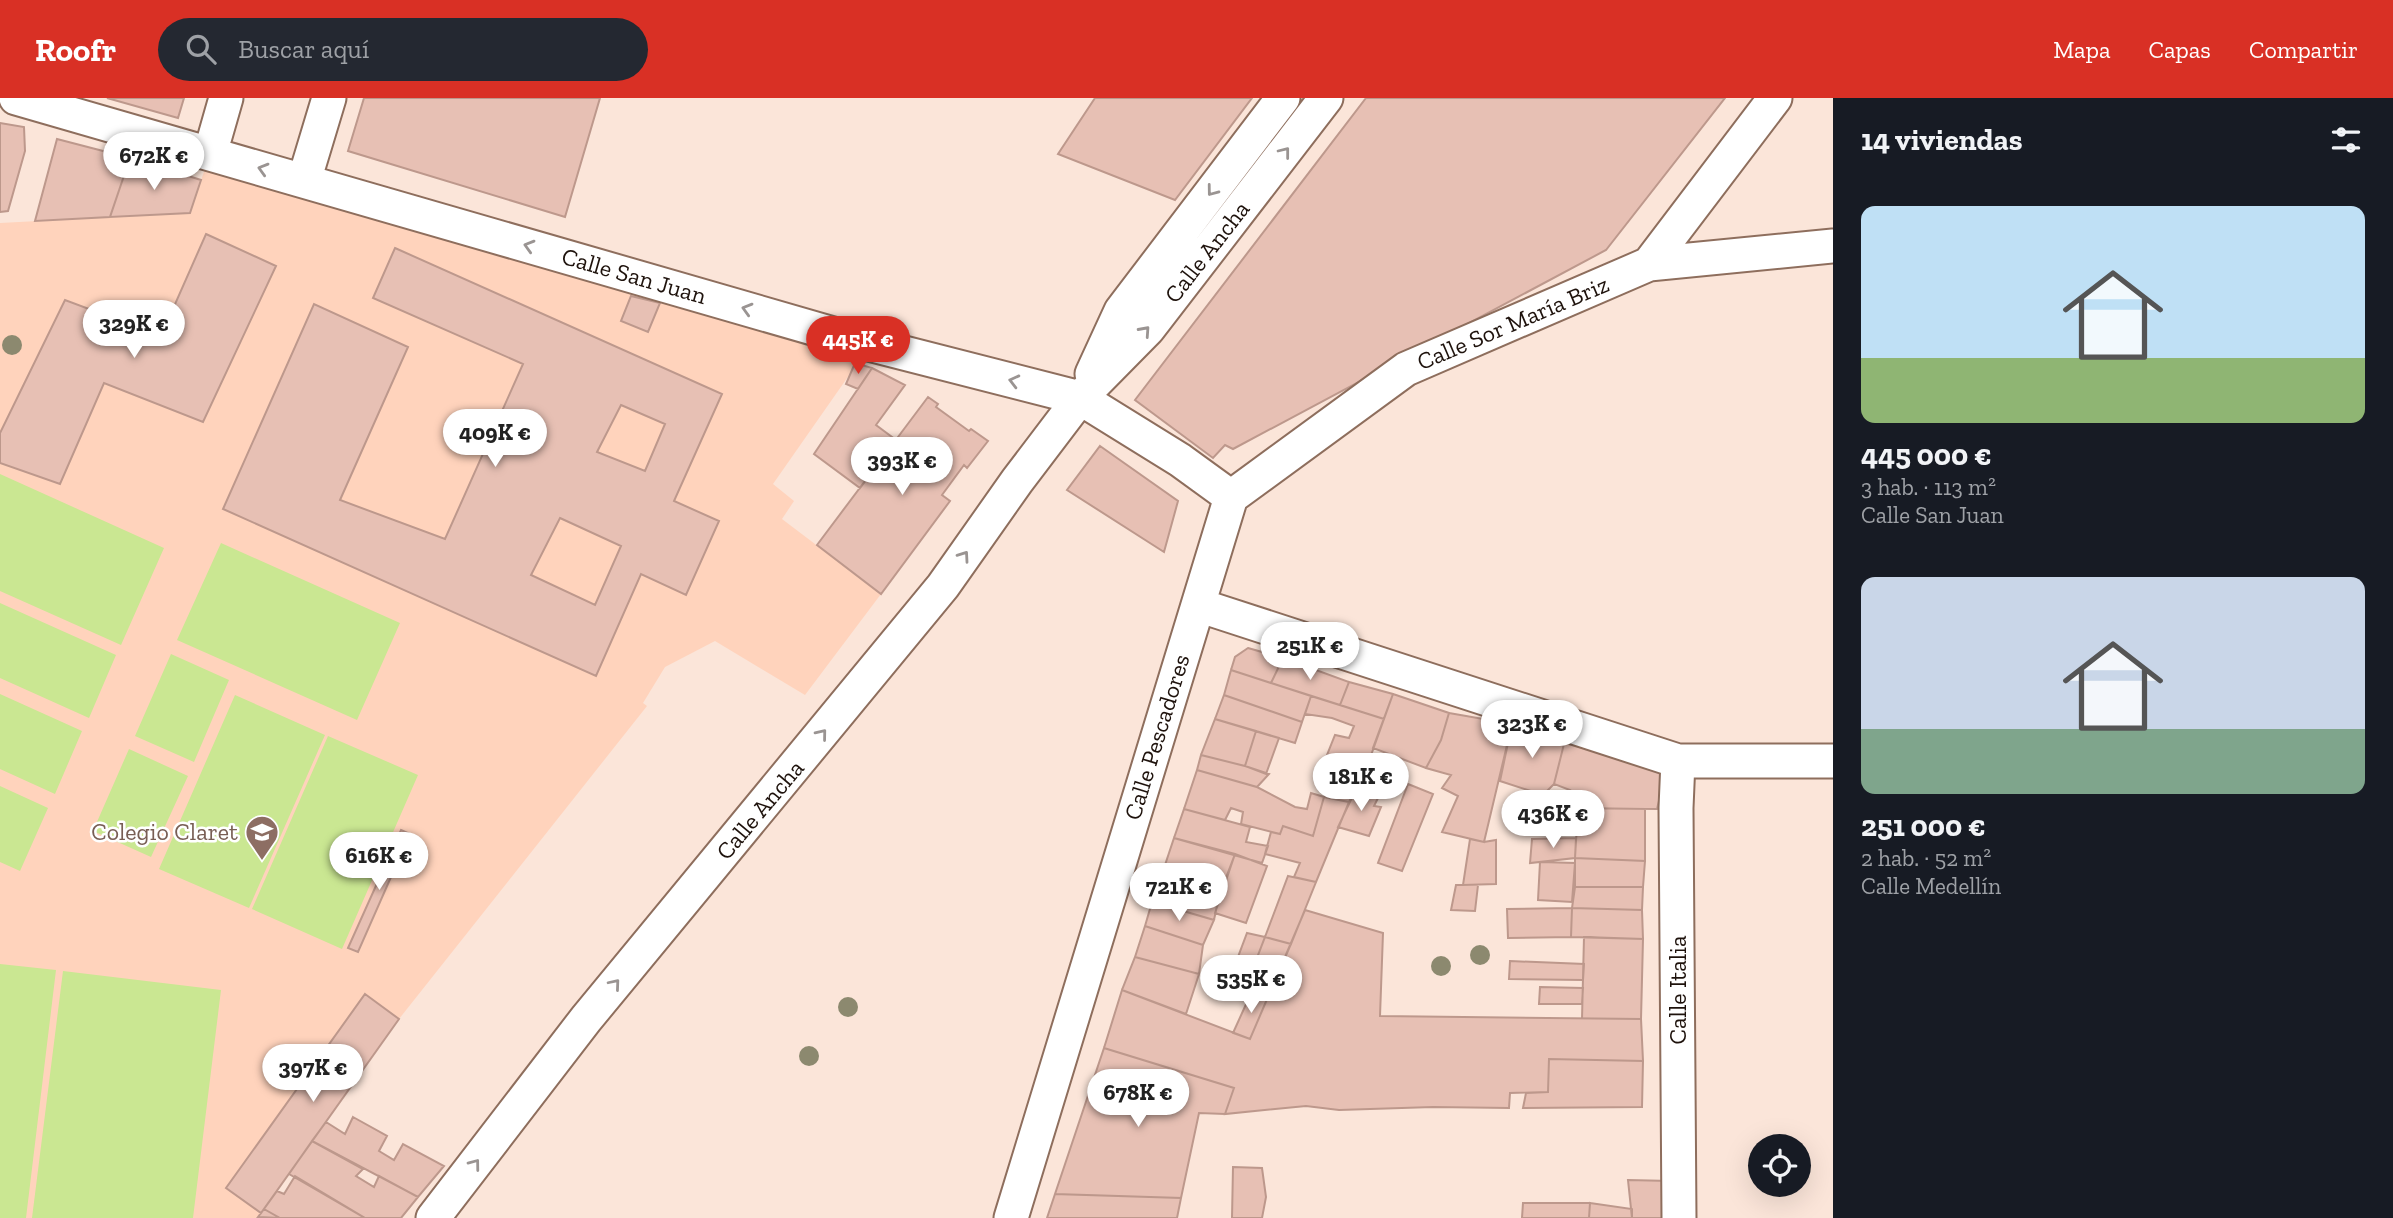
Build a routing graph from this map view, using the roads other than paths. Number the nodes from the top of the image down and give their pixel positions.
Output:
1 (16, 98) edge
2 (226, 98) edge
3 (329, 98) edge
4 (1283, 98) edge
5 (1326, 98) edge
6 (1775, 98) edge
7 (210, 154) junction
8 (304, 181) junction
9 (1833, 246) edge
10 (1649, 264) junction
11 (1080, 398) junction
12 (1231, 497) junction
13 (1198, 605) junction
14 (1678, 761) junction
15 (1833, 761) edge
16 (433, 1218) edge
17 (1011, 1218) edge
18 (1679, 1218) edge

1 - 7 street, Calle San Juan
2 - 7 street
3 - 8 street
4 -> 11 street, Calle Ancha
11 -> 5 street, Calle Ancha
6 - 10 street
8 -> 7 street, Calle San Juan
11 -> 8 street, Calle San Juan
9 - 10 street, Calle Sor María Briz
10 - 12 street, Calle Sor María Briz
11 - 12 street, Calle San Juan
16 -> 11 street, Calle Ancha
12 - 13 street, Calle Pescadores
13 - 14 street
13 - 17 street, Calle Pescadores
14 - 15 street
14 - 18 street, Calle Italia

